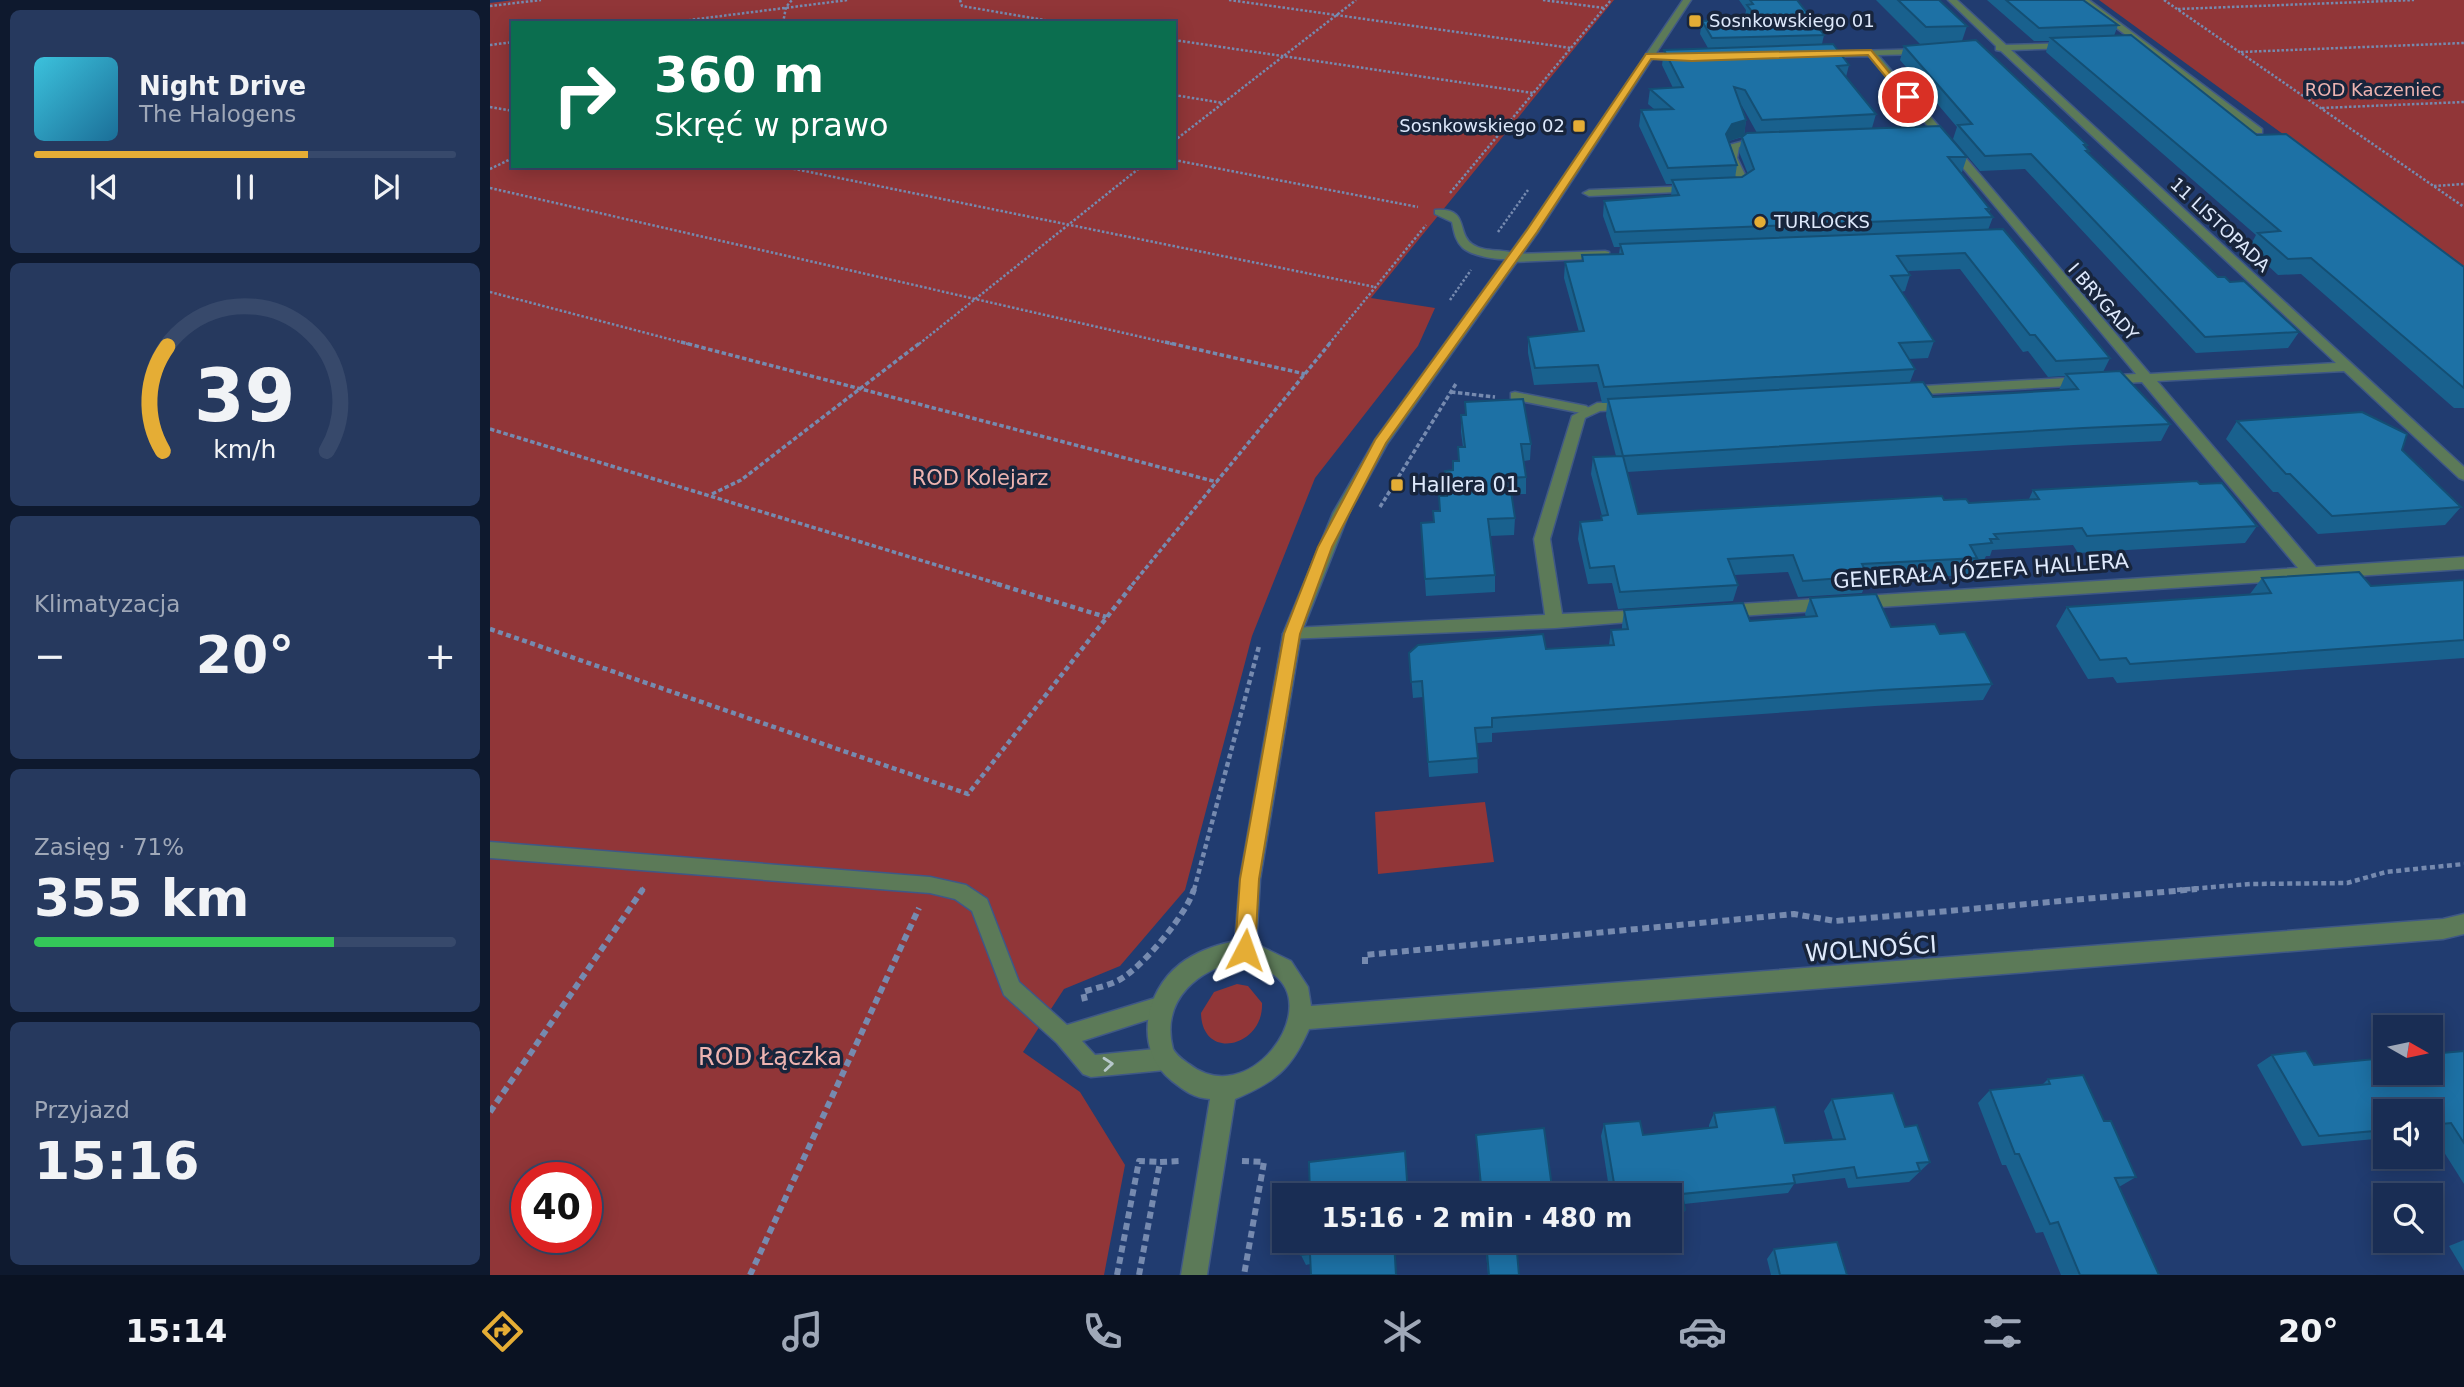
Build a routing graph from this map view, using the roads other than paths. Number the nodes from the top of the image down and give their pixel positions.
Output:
1 (1687, 0) edge
2 (1952, 0) edge
3 (2084, 0) edge
4 (2129, 43) edge
5 (2142, 43) junction
6 (2077, 45) edge
7 (2002, 48) junction
8 (1984, 49) edge
9 (1935, 51) edge
10 (1871, 53) junction
11 (1802, 55) edge
12 (1649, 56) junction
13 (1692, 58) edge
14 (2258, 131) dead end
15 (1779, 139) edge
16 (1589, 194) dead end
17 (1437, 212) road end
18 (1615, 254) edge
19 (1513, 257) junction
20 (2346, 367) junction
21 (2146, 377) junction
22 (1885, 392) edge
23 (1515, 396) edge
24 (1652, 404) edge
25 (1586, 410) junction
26 (2464, 475) edge
27 (2464, 563) edge
28 (2311, 572) junction
29 (1706, 612) edge
30 (1665, 615) edge
31 (1555, 622) junction
32 (1292, 634) junction
33 (490, 850) edge
34 (2457, 928) edge
35 (1245, 950) junction
36 (1162, 1006) junction
37 (1302, 1018) junction
38 (1064, 1035) junction
39 (1165, 1059) junction
40 (1224, 1090) junction
41 (1194, 1275) edge

1 - 12 street
2 - 7 street, 11 LISTOPADA
3 - 5 street
4 - 5 street
5 - 14 street
6 - 7 street
7 - 8 street
7 - 20 street, 11 LISTOPADA
9 - 10 street
10 - 11 street
10 - 21 street, I BRYGADY
12 - 13 street
12 - 19 street
15 - 16 street
17 - 19 lane
18 - 19 street
19 - 32 street
20 - 21 street
20 - 26 street, 11 LISTOPADA
21 - 22 street
21 - 28 street, I BRYGADY
23 - 25 lane
24 - 25 street
25 - 31 street
27 - 28 street, GENERAŁA JÓZEFA HALLERA
28 - 29 street, GENERAŁA JÓZEFA HALLERA
30 - 31 street
31 - 32 street
32 - 35 street
33 - 38 lane
34 - 37 street, WOLNOŚCI
35 - 36 street
35 - 37 street
36 - 38 lane
36 - 39 street
37 - 40 street
38 -> 39 lane
39 - 40 street
40 - 41 street

